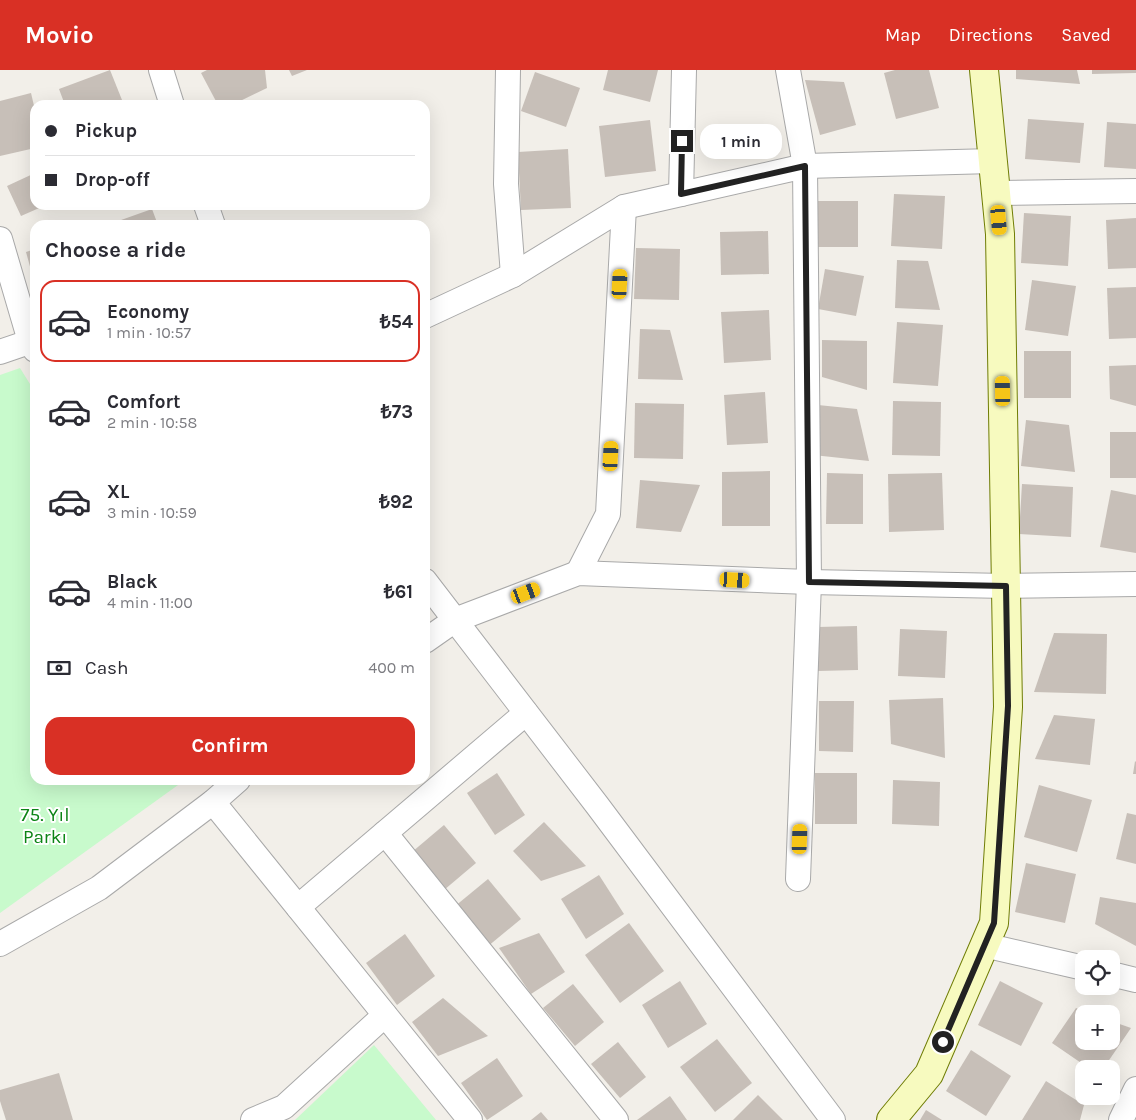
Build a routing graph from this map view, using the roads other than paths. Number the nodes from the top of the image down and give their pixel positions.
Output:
1 (160, 70) edge
2 (508, 70) edge
3 (684, 70) edge
4 (788, 70) edge
5 (984, 70) edge
6 (170, 100) edge
7 (993, 161) junction
8 (805, 166) junction
9 (1136, 191) edge
10 (996, 193) junction
11 (681, 194) junction
12 (624, 207) junction
13 (0, 239) edge
14 (513, 275) junction
15 (430, 314) edge
16 (30, 334) edge
17 (30, 345) edge
18 (0, 352) edge
19 (578, 573) junction
20 (809, 582) junction
21 (1136, 584) edge
22 (1006, 586) junction
23 (430, 587) edge
24 (455, 620) junction
25 (430, 638) edge
26 (526, 713) junction
27 (232, 785) edge
28 (213, 802) junction
29 (385, 833) junction
30 (798, 879) dead end
31 (298, 907) junction
32 (0, 944) edge
33 (984, 945) junction
34 (1075, 966) edge
35 (1120, 976) edge
36 (1136, 980) edge
37 (385, 1015) junction
38 (1136, 1089) edge
39 (266, 1118) edge
40 (470, 1120) edge
41 (616, 1120) edge
42 (833, 1120) edge
43 (891, 1120) edge
44 (1121, 1120) edge

1 - 6 street
2 - 14 street
3 - 11 street
4 - 8 street
5 - 7 street
7 - 8 street
7 - 10 street
8 - 11 street
8 - 20 street
9 - 10 street
10 - 22 street
11 - 12 street
12 - 14 street
12 - 19 street
13 - 16 street
14 - 15 street
17 - 18 street
19 - 20 street
19 - 24 street
20 - 22 street
20 - 30 street
21 - 22 street
22 - 33 street
23 - 24 street
24 - 25 street
24 - 26 street
26 - 29 street
26 - 42 street
27 - 28 street
28 - 31 street
28 - 32 street
29 - 31 street
29 - 41 street
31 - 37 street
33 - 34 street
33 - 43 street
35 - 36 street
37 - 39 street
37 - 40 street
38 - 44 street

